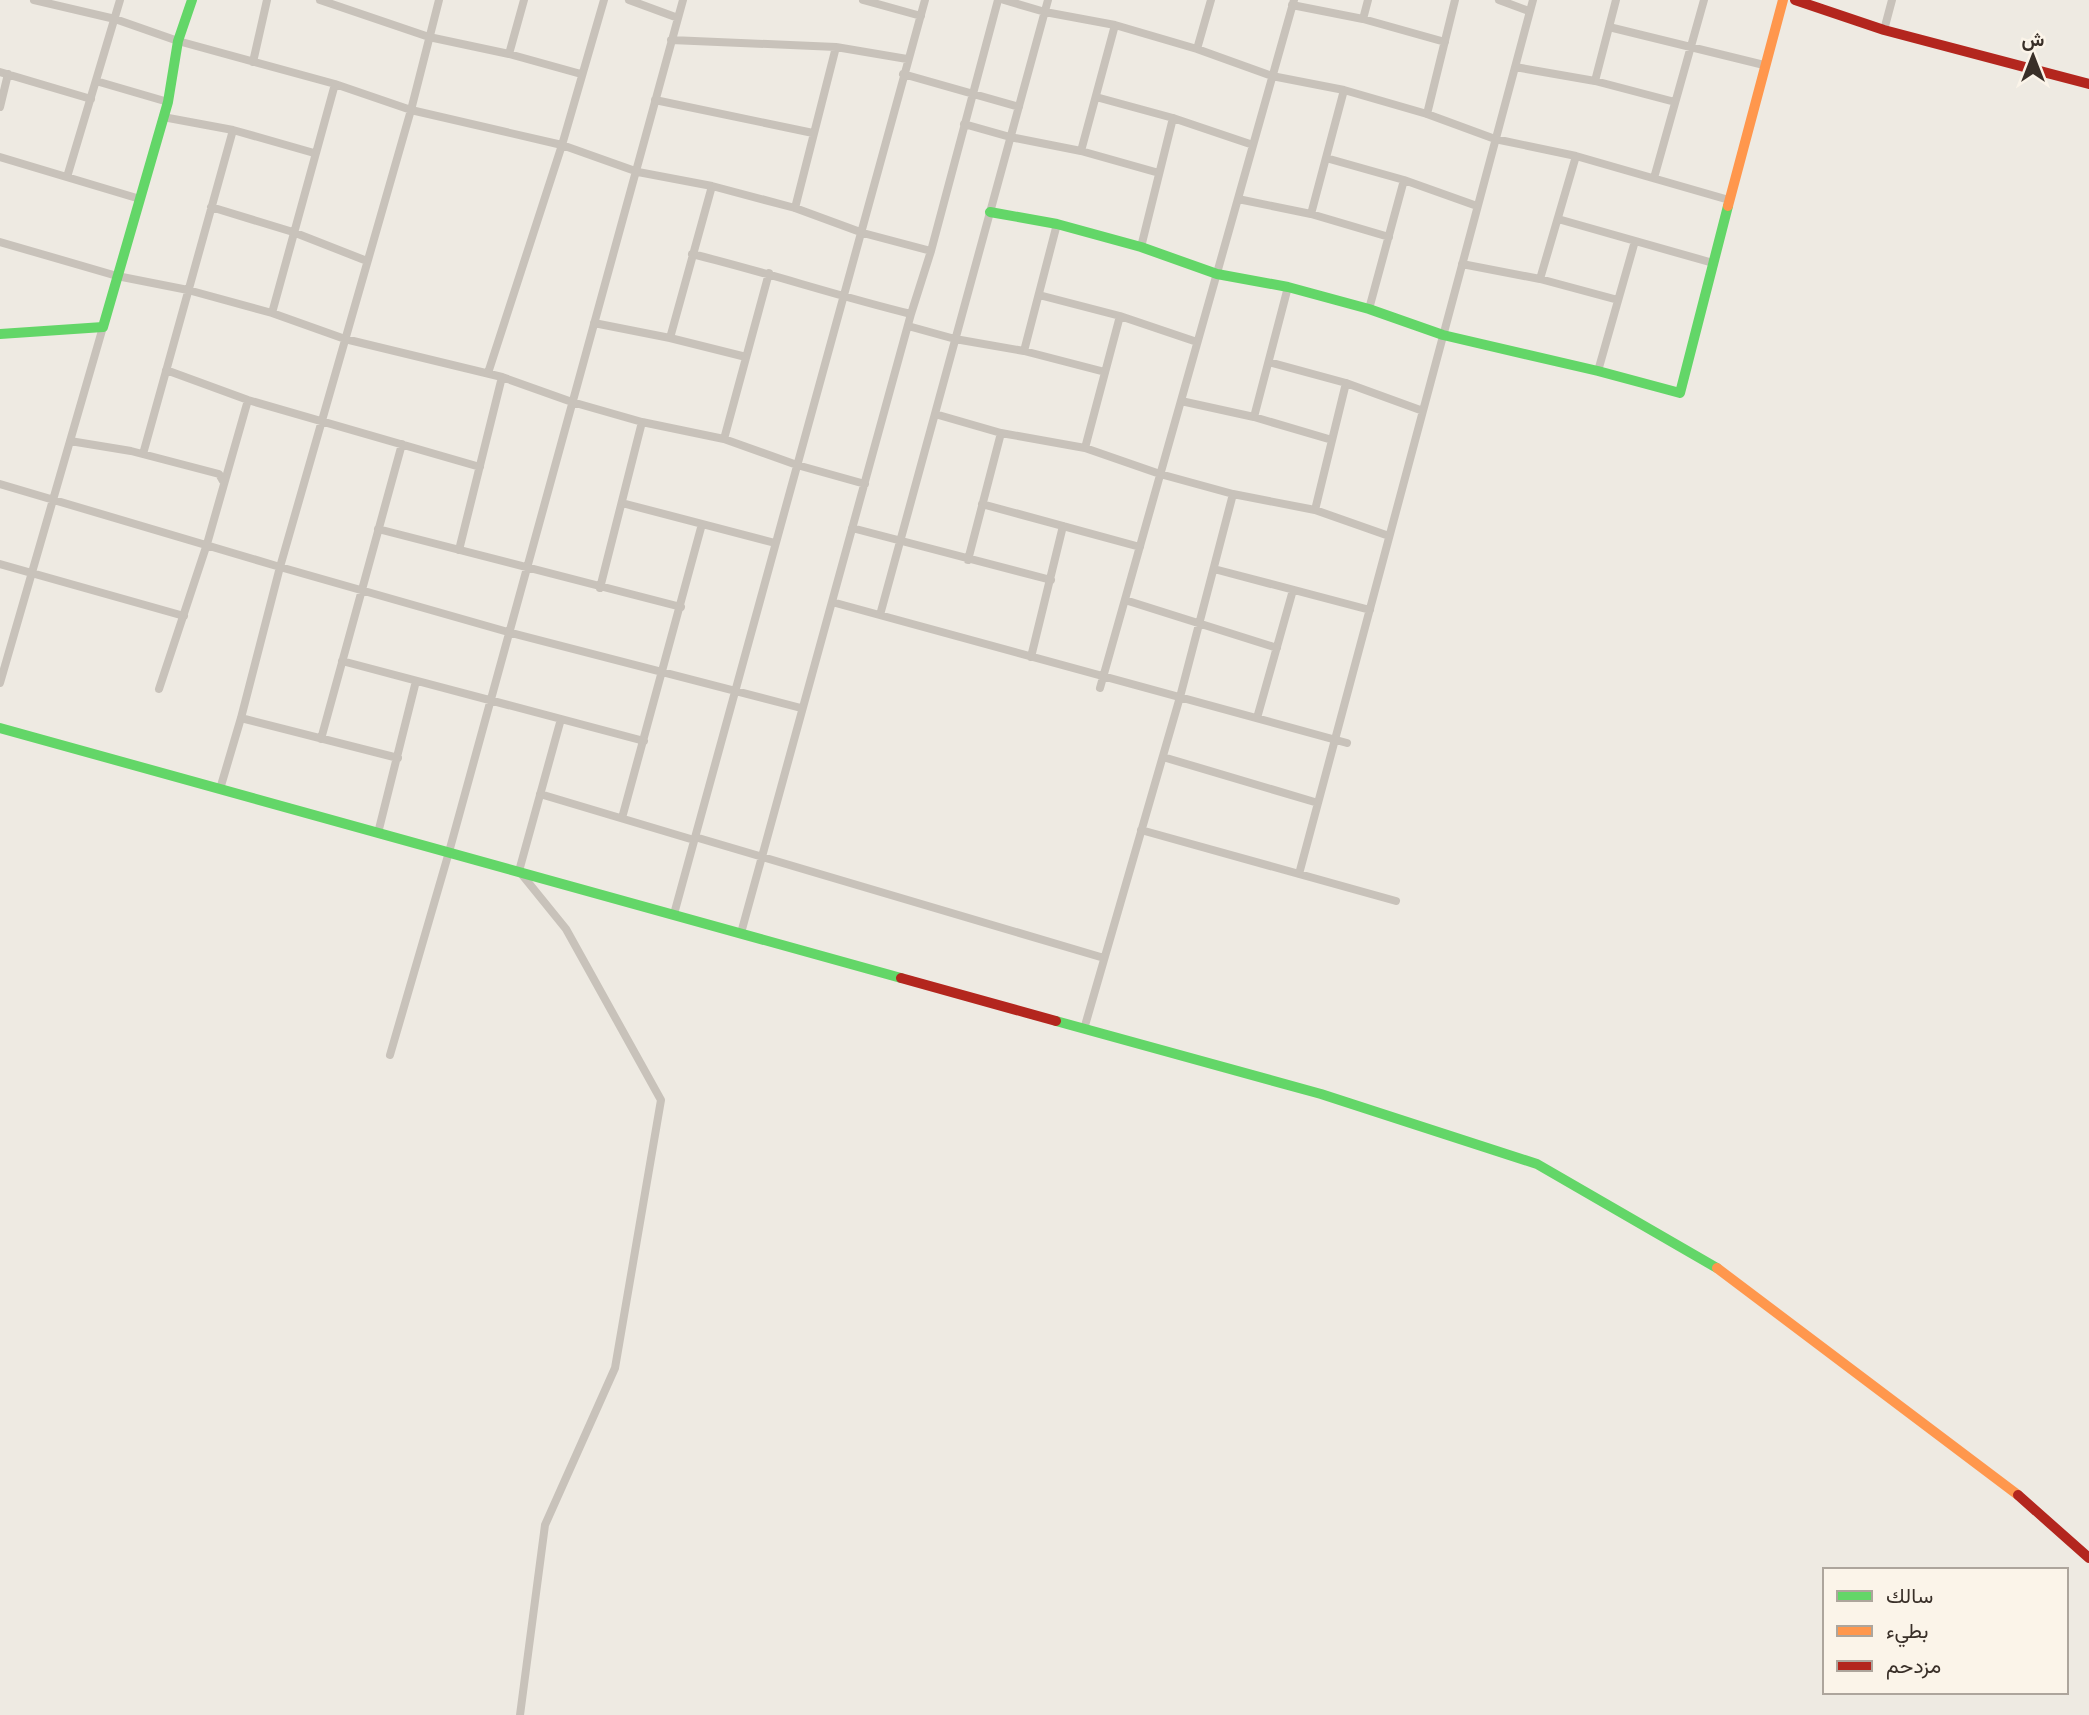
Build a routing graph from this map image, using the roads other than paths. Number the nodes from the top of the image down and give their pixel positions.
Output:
1 (34, 0) edge
2 (120, 0) edge
3 (192, 0) edge
4 (267, 0) edge
5 (320, 0) edge
6 (439, 0) edge
7 (524, 0) edge
8 (604, 0) edge
9 (629, 0) edge
10 (683, 0) edge
11 (863, 0) edge
12 (925, 0) edge
13 (998, 0) edge
14 (1004, 0) edge
15 (1048, 0) edge
16 (1211, 0) edge
17 (1368, 0) edge
18 (1455, 0) edge
19 (1499, 0) edge
20 (1533, 0) edge
21 (1616, 0) edge
22 (1704, 0) edge
23 (1783, 0) edge
24 (1795, 0) edge
25 (1892, 0) edge
26 (1293, 2) edge
27 (351, 4) edge
28 (1529, 11) junction
29 (1045, 12) junction
30 (921, 16) junction
31 (677, 18) junction
32 (115, 19) junction
33 (1363, 19) junction
34 (1115, 25) junction
35 (1609, 27) junction
36 (1884, 30) junction
37 (429, 37) junction
38 (671, 40) junction
39 (178, 41) junction
40 (1445, 42) junction
41 (836, 47) junction
42 (1689, 47) junction
43 (1197, 49) junction
44 (509, 54) junction
45 (907, 59) junction
46 (253, 62) junction
47 (1764, 65) junction
48 (1514, 67) junction
49 (4, 73) edge
50 (581, 74) junction
51 (903, 74) junction
52 (1272, 76) junction
53 (96, 81) junction
54 (1595, 82) junction
55 (2089, 83) edge
56 (335, 84) junction
57 (1344, 90) junction
58 (972, 93) junction
59 (1096, 97) junction
60 (91, 99) junction
61 (655, 100) junction
62 (168, 102) junction
63 (1675, 102) junction
64 (0, 107) edge
65 (1019, 107) junction
66 (411, 110) junction
67 (1427, 114) junction
68 (163, 117) junction
69 (1173, 118) junction
70 (964, 124) junction
71 (233, 130) junction
72 (813, 133) junction
73 (1010, 137) junction
74 (1495, 139) junction
75 (562, 145) junction
76 (1253, 145) junction
77 (1081, 151) junction
78 (314, 153) junction
79 (1576, 156) junction
80 (0, 157) edge
81 (1326, 159) junction
82 (638, 172) junction
83 (1160, 173) junction
84 (67, 177) junction
85 (1654, 178) junction
86 (1405, 180) junction
87 (712, 186) junction
88 (140, 199) junction
89 (1238, 199) junction
90 (1729, 200) junction
91 (1477, 206) junction
92 (211, 207) junction
93 (795, 208) junction
94 (990, 212) junction
95 (1311, 214) junction
96 (1558, 219) junction
97 (1057, 224) junction
98 (293, 232) junction
99 (863, 233) junction
100 (1389, 237) junction
101 (1635, 241) junction
102 (0, 242) edge
103 (1141, 247) junction
104 (931, 251) junction
105 (692, 254) junction
106 (367, 261) junction
107 (1713, 263) junction
108 (1462, 264) junction
109 (769, 273) junction
110 (1217, 274) junction
111 (117, 276) junction
112 (1540, 279) junction
113 (1288, 287) junction
114 (188, 290) junction
115 (1039, 295) junction
116 (843, 297) junction
117 (1618, 300) junction
118 (1369, 309) junction
119 (272, 313) junction
120 (911, 314) junction
121 (1120, 316) junction
122 (594, 323) junction
123 (908, 326) junction
124 (103, 327) junction
125 (0, 334) edge
126 (1443, 335) junction
127 (670, 338) junction
128 (345, 339) junction
129 (955, 339) junction
130 (1197, 342) junction
131 (1024, 351) junction
132 (746, 357) junction
133 (1269, 362) junction
134 (166, 370) junction
135 (1598, 371) junction
136 (1105, 372) junction
137 (488, 373) junction
138 (502, 377) junction
139 (1346, 383) junction
140 (248, 400) junction
141 (1181, 401) junction
142 (572, 402) junction
143 (1423, 411) junction
144 (935, 414) junction
145 (1254, 417) junction
146 (322, 422) junction
147 (642, 422) junction
148 (1001, 433) junction
149 (724, 439) junction
150 (1332, 440) junction
151 (70, 441) junction
152 (402, 444) junction
153 (1085, 448) junction
154 (143, 454) junction
155 (797, 465) junction
156 (480, 467) junction
157 (1160, 474) junction
158 (223, 481) junction
159 (0, 484) edge
160 (865, 484) junction
161 (1233, 494) junction
162 (51, 499) junction
163 (622, 503) junction
164 (982, 505) junction
165 (1315, 510) junction
166 (702, 524) junction
167 (1063, 526) junction
168 (852, 528) junction
169 (378, 529) junction
170 (1390, 536) junction
171 (900, 542) junction
172 (775, 543) junction
173 (207, 544) junction
174 (1140, 547) junction
175 (459, 550) junction
176 (968, 560) junction
177 (0, 564) edge
178 (280, 567) junction
179 (527, 568) junction
180 (1214, 569) junction
181 (32, 573) junction
182 (1051, 580) junction
183 (600, 588) junction
184 (360, 590) junction
185 (1293, 590) junction
186 (1125, 600) junction
187 (832, 602) junction
188 (681, 607) junction
189 (1370, 610) junction
190 (880, 615) junction
191 (184, 616) junction
192 (1199, 624) junction
193 (509, 632) junction
194 (1277, 648) junction
195 (1031, 657) junction
196 (342, 661) junction
197 (663, 672) junction
198 (1103, 676) junction
199 (416, 681) junction
200 (0, 683) edge
201 (1100, 688) dead end
202 (159, 689) dead end
203 (736, 691) junction
204 (1180, 697) junction
205 (490, 700) junction
206 (801, 708) junction
207 (241, 718) junction
208 (1257, 718) junction
209 (561, 719) junction
210 (0, 728) edge
211 (321, 739) junction
212 (1335, 740) junction
213 (644, 741) junction
214 (1347, 743) dead end
215 (1163, 757) junction
216 (398, 758) junction
217 (220, 789) junction
218 (540, 794) junction
219 (1318, 803) junction
220 (622, 818) junction
221 (1141, 830) junction
222 (378, 833) junction
223 (694, 838) junction
224 (449, 852) junction
225 (762, 857) junction
226 (519, 871) junction
227 (1299, 874) junction
228 (1395, 901) dead end
229 (674, 914) junction
230 (741, 933) junction
231 (1104, 958) junction
232 (1084, 1029) junction
233 (390, 1055) dead end
234 (2089, 1558) edge
235 (520, 1715) edge

1 - 32 street
2 - 32 street
3 - 39 street
4 - 46 street
5 - 27 street
6 - 37 street
7 - 44 street
8 - 50 street
9 - 31 street
10 - 31 street
11 - 30 street
12 - 30 street
13 - 58 street
14 - 29 street
15 - 29 street
16 - 43 street
17 - 33 street
18 - 40 street
19 - 28 street
20 - 28 street
21 - 35 street
22 - 42 street
23 - 47 street
24 - 36 street
25 - 36 street
26 - 33 street
26 - 52 street
27 - 37 street
28 - 48 street
29 - 34 street
29 - 65 street
30 - 45 street
31 - 38 street
32 - 39 street
32 - 53 street
33 - 40 street
34 - 43 street
34 - 59 street
35 - 42 street
35 - 54 street
36 - 55 street
37 - 44 street
37 - 66 street
38 - 41 street
38 - 61 street
39 - 46 street
39 - 62 street
40 - 67 street
41 - 45 street
41 - 72 street
42 - 47 street
42 - 63 street
43 - 52 street
44 - 50 street
45 - 51 street
46 - 56 street
47 - 90 street
48 - 54 street
48 - 74 street
49 - 60 street
49 - 64 street
50 - 75 street
51 - 58 street
51 - 99 street
52 - 57 street
52 - 76 street
53 - 60 street
53 - 62 street
54 - 63 street
56 - 66 street
56 - 78 street
57 - 67 street
57 - 81 street
58 - 65 street
58 - 70 street
59 - 69 street
59 - 77 street
60 - 84 street
61 - 72 street
61 - 82 street
62 - 68 street
63 - 85 street
65 - 73 street
66 - 75 street
66 - 106 street
67 - 74 street
68 - 71 street
68 - 88 street
69 - 76 street
69 - 83 street
70 - 73 street
70 - 104 street
71 - 78 street
71 - 92 street
72 - 93 street
73 - 77 street
73 - 94 street
74 - 79 street
74 - 91 street
75 - 82 street
75 - 137 street
76 - 89 street
77 - 83 street
78 - 98 street
79 - 85 street
79 - 96 street
80 - 84 street
81 - 86 street
81 - 95 street
82 - 87 street
82 - 122 street
83 - 103 street
84 - 88 street
85 - 90 street
86 - 91 street
86 - 100 street
87 - 93 street
87 - 105 street
88 - 111 street
89 - 95 street
89 - 110 street
90 - 107 street
91 - 108 street
92 - 98 street
92 - 114 street
93 - 99 street
94 - 97 street
94 - 129 street
95 - 100 street
96 - 101 street
96 - 112 street
97 - 103 street
97 - 115 street
98 - 106 street
98 - 119 street
99 - 104 street
99 - 116 street
100 - 118 street
101 - 107 street
101 - 117 street
102 - 111 street
103 - 110 street
104 - 120 street
105 - 109 street
105 - 127 street
106 - 128 street
107 - 135 street
108 - 112 street
108 - 126 street
109 - 116 street
109 - 132 street
110 - 113 street
110 - 130 street
111 - 114 street
111 - 124 street
112 - 117 street
113 - 118 street
113 - 133 street
114 - 119 street
114 - 134 street
115 - 121 street
115 - 131 street
116 - 120 street
116 - 155 street
117 - 135 street
118 - 126 street
119 - 128 street
120 - 123 street
121 - 130 street
121 - 136 street
122 - 127 street
122 - 142 street
123 - 129 street
123 - 160 street
124 - 125 street
124 - 151 street
126 - 135 street
126 - 143 street
127 - 132 street
128 - 137 street
128 - 146 street
129 - 131 street
129 - 144 street
130 - 141 street
131 - 136 street
132 - 149 street
133 - 139 street
133 - 145 street
134 - 140 street
134 - 154 street
136 - 153 street
137 - 138 street
138 - 142 street
138 - 156 street
139 - 143 street
139 - 150 street
140 - 146 street
140 - 158 street
141 - 145 street
141 - 157 street
142 - 147 street
142 - 179 street
143 - 170 street
144 - 148 street
144 - 171 street
145 - 150 street
146 - 152 street
146 - 178 street
147 - 149 street
147 - 163 street
148 - 153 street
148 - 164 street
149 - 155 street
150 - 165 street
151 - 154 street
151 - 162 street
152 - 156 street
152 - 169 street
153 - 157 street
154 - 158 street
155 - 160 street
155 - 172 street
156 - 175 street
157 - 161 street
157 - 174 street
158 - 173 street
159 - 162 street
160 - 168 street
161 - 165 street
161 - 180 street
162 - 173 street
162 - 181 street
163 - 166 street
163 - 183 street
164 - 167 street
164 - 176 street
165 - 170 street
166 - 172 street
166 - 188 street
167 - 174 street
167 - 182 street
168 - 171 street
168 - 187 street
169 - 175 street
169 - 184 street
170 - 189 street
171 - 176 street
171 - 190 street
172 - 203 street
173 - 178 street
173 - 191 street
174 - 186 street
175 - 179 street
176 - 182 street
177 - 181 street
178 - 184 street
178 - 207 street
179 - 183 street
179 - 193 street
180 - 185 street
180 - 192 street
181 - 191 street
181 - 200 street
182 - 195 street
183 - 188 street
184 - 193 street
184 - 196 street
185 - 189 street
185 - 194 street
186 - 192 street
186 - 198 street
187 - 190 street
187 - 206 street
188 - 197 street
189 - 212 street
190 - 195 street
191 - 202 street
192 - 194 street
192 - 204 street
193 - 197 street
193 - 205 street
194 - 208 street
195 - 198 street
196 - 199 street
196 - 211 street
197 - 203 street
197 - 213 street
198 - 201 street
198 - 204 street
199 - 205 street
199 - 216 street
203 - 206 street
203 - 223 street
204 - 208 street
204 - 215 street
205 - 209 street
205 - 224 street
206 - 225 street
207 - 211 street
207 - 217 street
208 - 212 street
209 - 213 street
209 - 218 street
210 - 217 street
211 - 216 street
212 - 214 street
212 - 219 street
213 - 220 street
215 - 219 street
215 - 221 street
216 - 222 street
217 - 222 street
218 - 220 street
218 - 226 street
219 - 227 street
220 - 223 street
221 - 227 street
221 - 231 street
222 - 224 street
223 - 225 street
223 - 229 street
224 - 226 street
224 - 233 street
225 - 230 street
225 - 231 street
226 - 229 street
226 - 235 street
227 - 228 street
229 - 230 street
230 - 232 street
231 - 232 street
232 - 234 street

